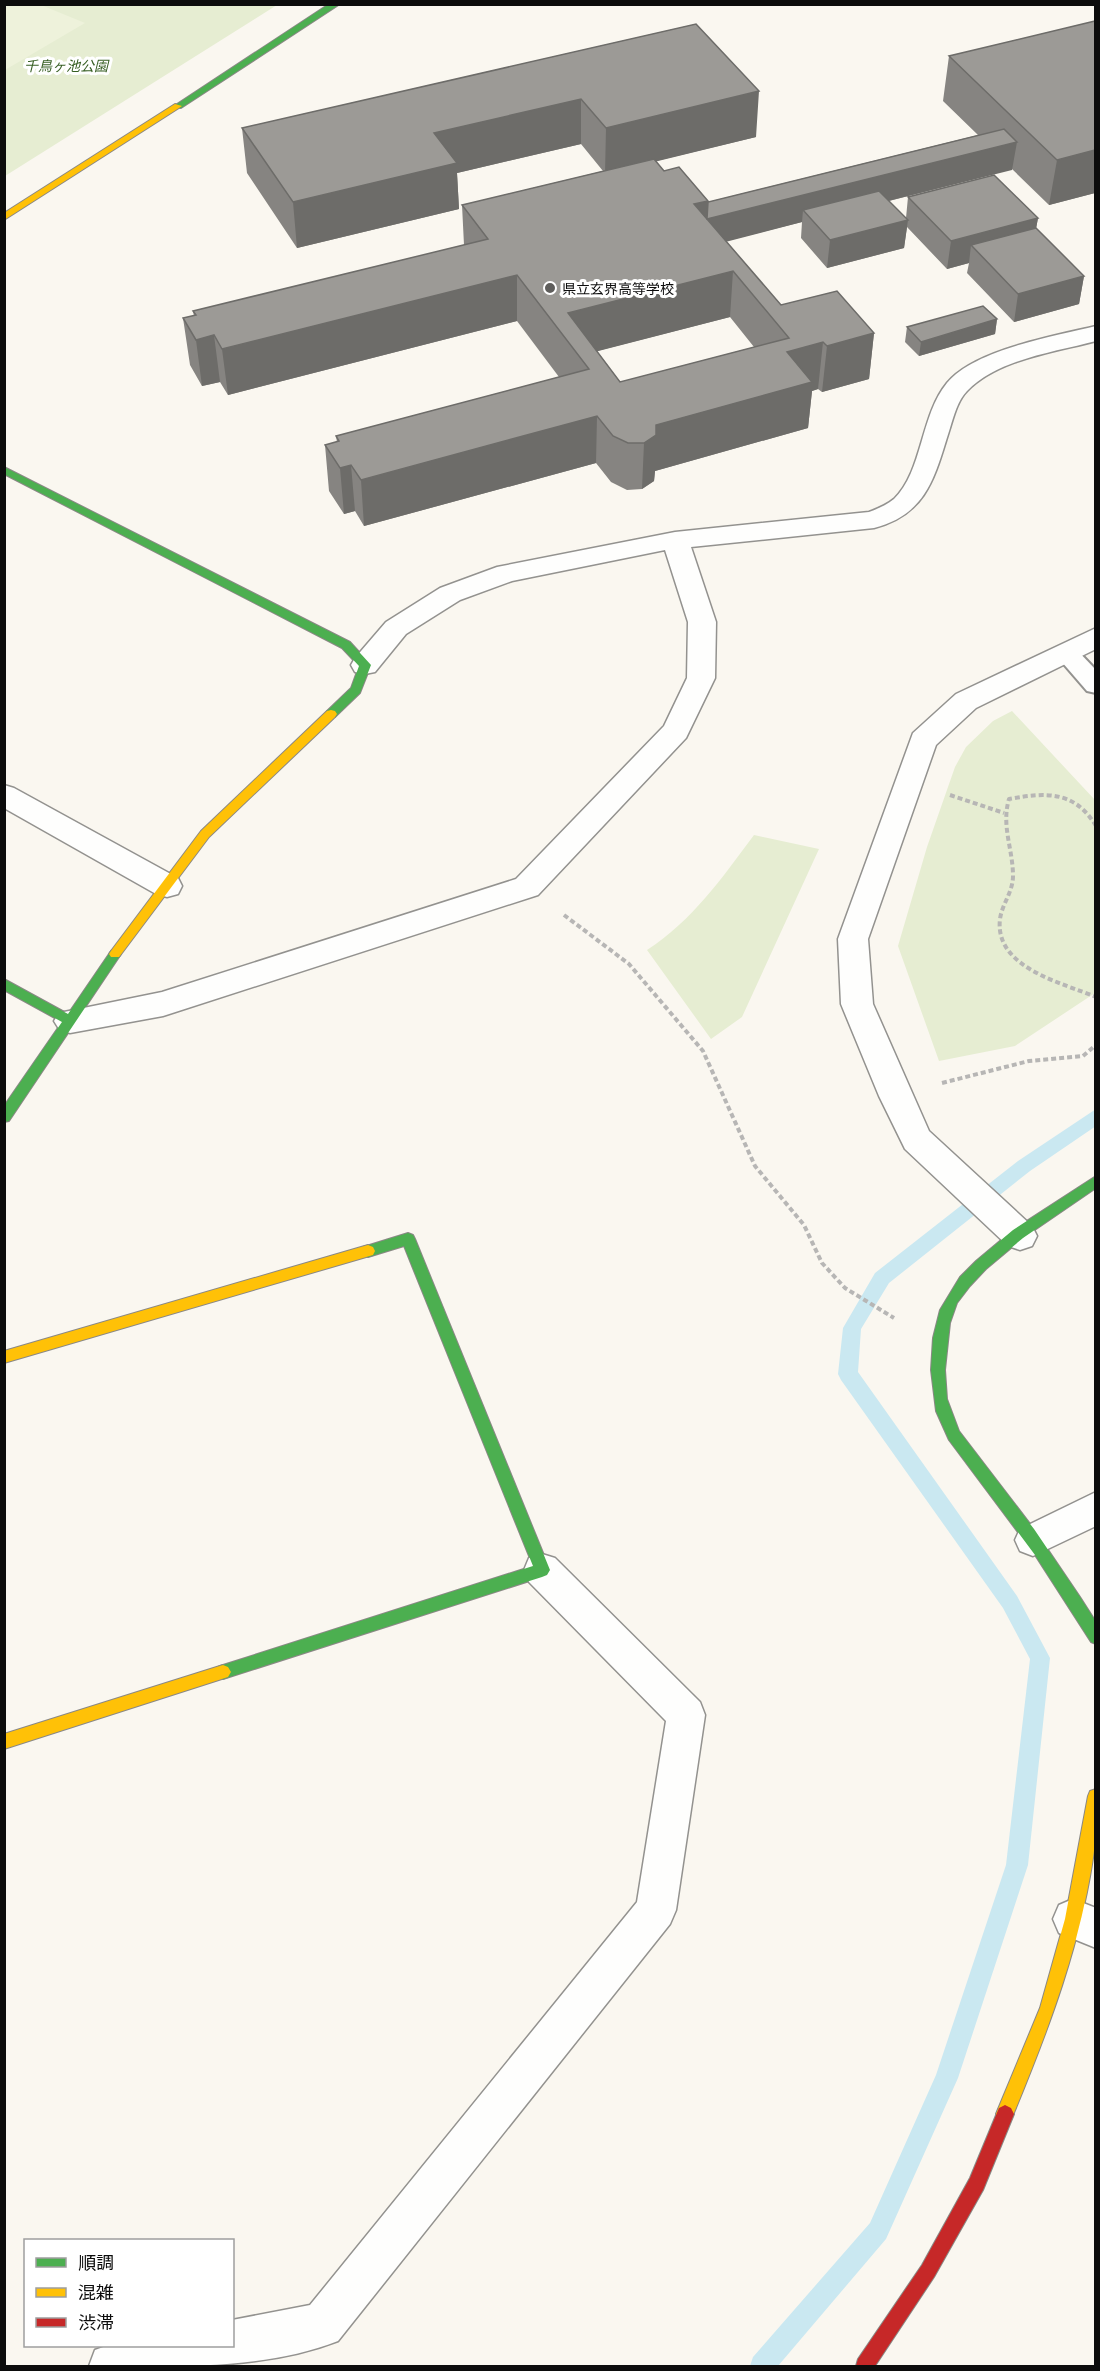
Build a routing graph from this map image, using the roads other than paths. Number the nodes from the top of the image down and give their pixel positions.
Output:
1 (336, 4) edge
2 (4, 217) edge
3 (1095, 333) edge
4 (4, 470) edge
5 (675, 540) junction
6 (1095, 637) edge
7 (1067, 654) junction
8 (365, 665) junction
9 (1095, 685) edge
10 (4, 795) edge
11 (167, 886) junction
12 (4, 984) edge
13 (70, 1021) junction
14 (4, 1117) edge
15 (1095, 1181) edge
16 (1020, 1236) junction
17 (4, 1357) edge
18 (1095, 1508) edge
19 (1033, 1540) junction
20 (542, 1570) junction
21 (1095, 1637) edge
22 (4, 1742) edge
23 (1095, 1796) edge
24 (1084, 1924) edge
25 (234, 2343) edge
26 (213, 2347) edge
27 (111, 2367) edge
28 (865, 2367) edge

1 - 2 street
3 - 5 street
4 - 8 street
5 - 8 street
5 - 13 street
6 - 7 street
7 - 9 lane
7 - 16 street
8 - 11 street
10 - 11 street
11 - 13 street
12 - 13 street
13 - 14 street
15 - 16 street
16 - 19 street
17 - 20 street
18 - 19 street
19 - 21 street
20 - 22 street
20 - 25 street
23 - 24 street
24 - 28 street
26 - 27 street

